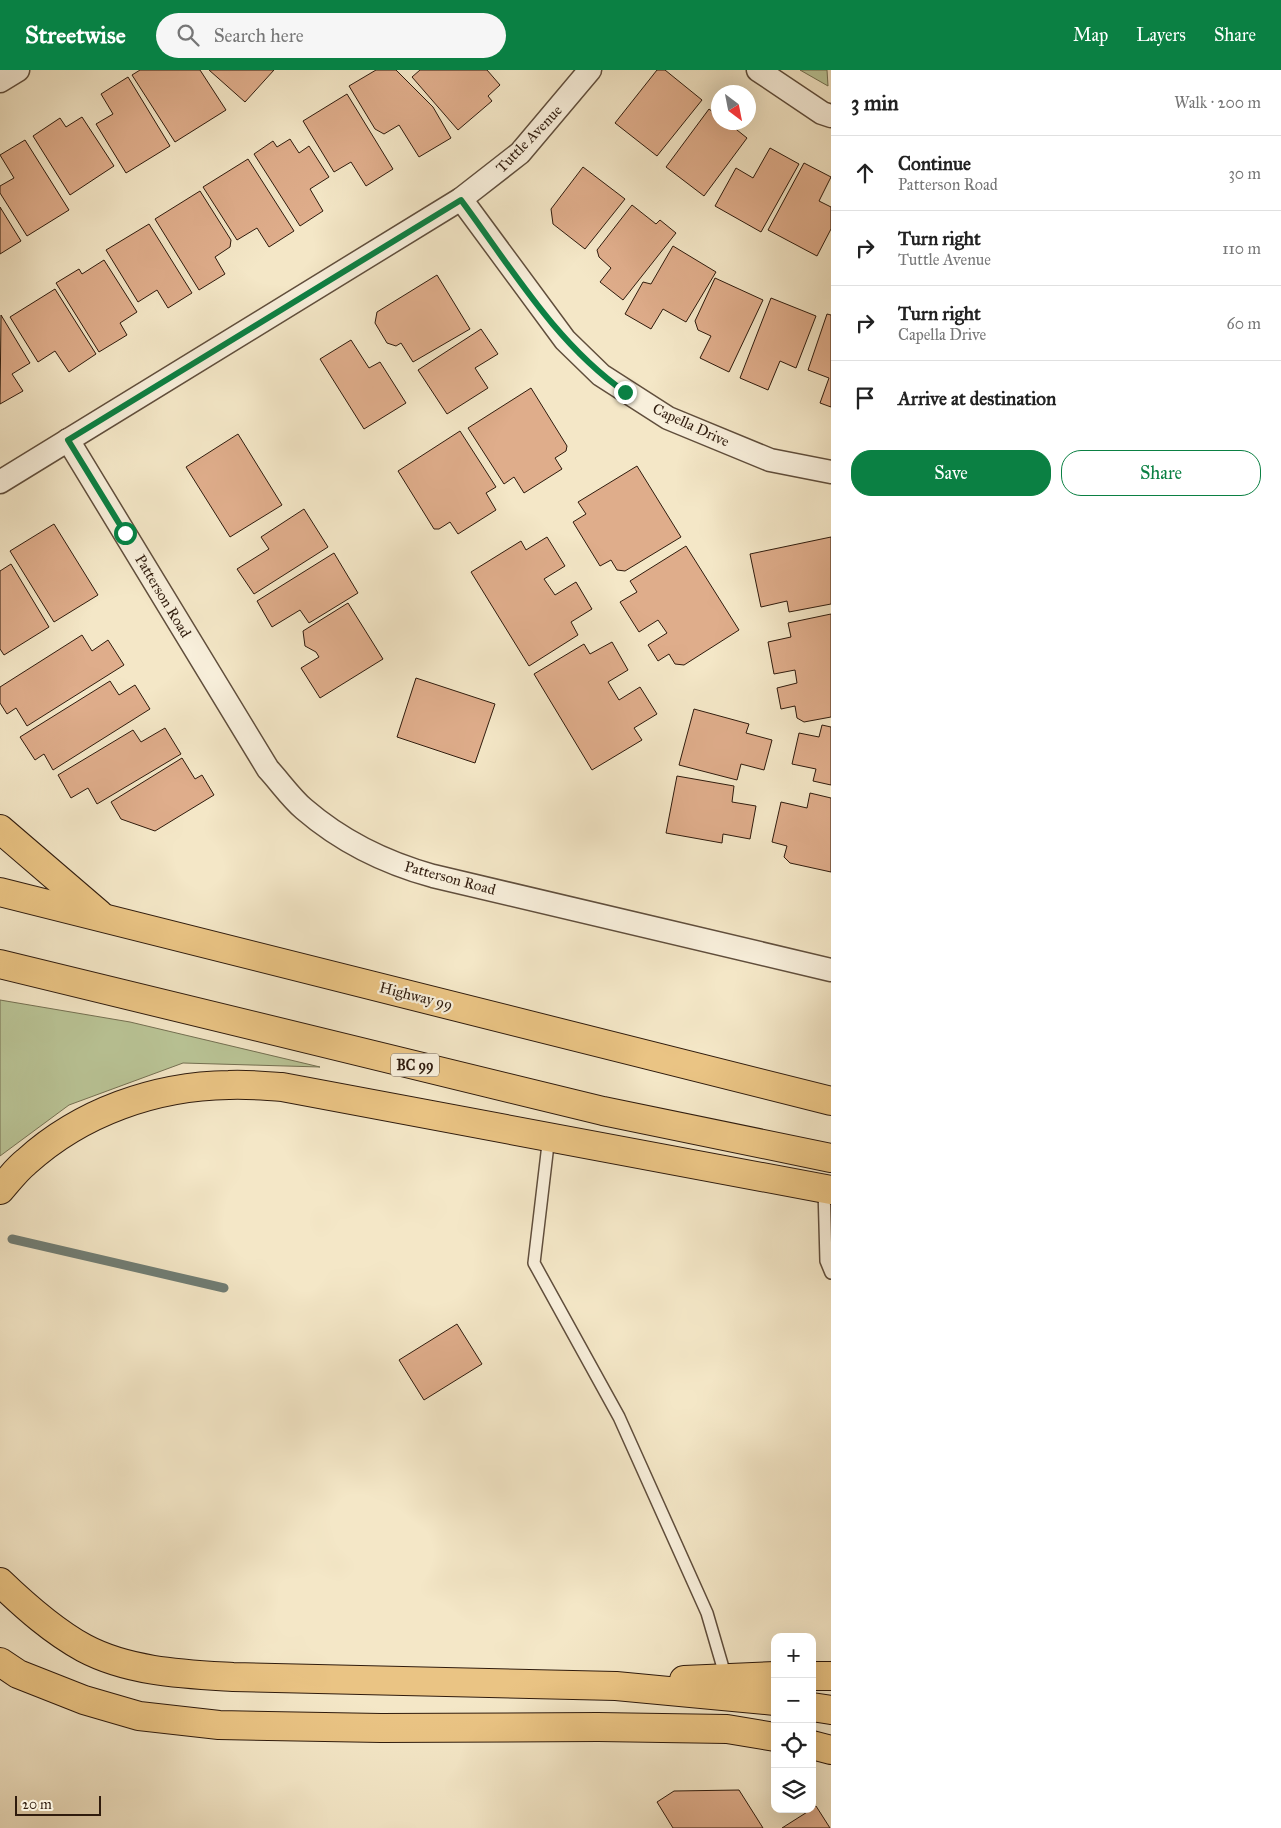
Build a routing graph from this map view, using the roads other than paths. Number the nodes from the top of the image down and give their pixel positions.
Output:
1 (18, 70) edge
2 (590, 70) edge
3 (758, 70) edge
4 (0, 81) edge
5 (831, 116) edge
6 (461, 200) junction
7 (68, 440) junction
8 (831, 472) edge
9 (0, 482) edge
10 (0, 829) edge
11 (0, 892) edge
12 (104, 918) junction
13 (0, 964) edge
14 (831, 970) edge
15 (831, 1101) edge
16 (549, 1136) junction
17 (831, 1158) edge
18 (828, 1189) edge
19 (0, 1190) edge
20 (831, 1273) edge
21 (0, 1582) edge
22 (0, 1662) edge
23 (816, 1676) edge
24 (831, 1676) edge
25 (772, 1678) edge
26 (771, 1701) edge
27 (728, 1704) junction
28 (816, 1707) edge
29 (831, 1710) edge
30 (771, 1734) edge
31 (816, 1746) edge
32 (831, 1750) edge

1 - 4 street
2 - 6 street, Tuttle Avenue
3 - 5 street
6 - 7 street, Tuttle Avenue
6 - 8 street, Capella Drive
7 - 9 street, Tuttle Avenue
7 - 14 street, Patterson Road
10 - 12 highway
11 - 12 highway, Highway 99
12 - 15 highway, Highway 99
13 - 17 highway, BC 99
16 - 18 highway
16 - 19 highway
16 - 27 lane
18 - 20 lane
21 - 27 highway
22 - 27 highway
23 - 24 highway
25 - 27 highway
26 - 27 highway
27 - 30 highway
28 - 29 highway
31 - 32 highway

